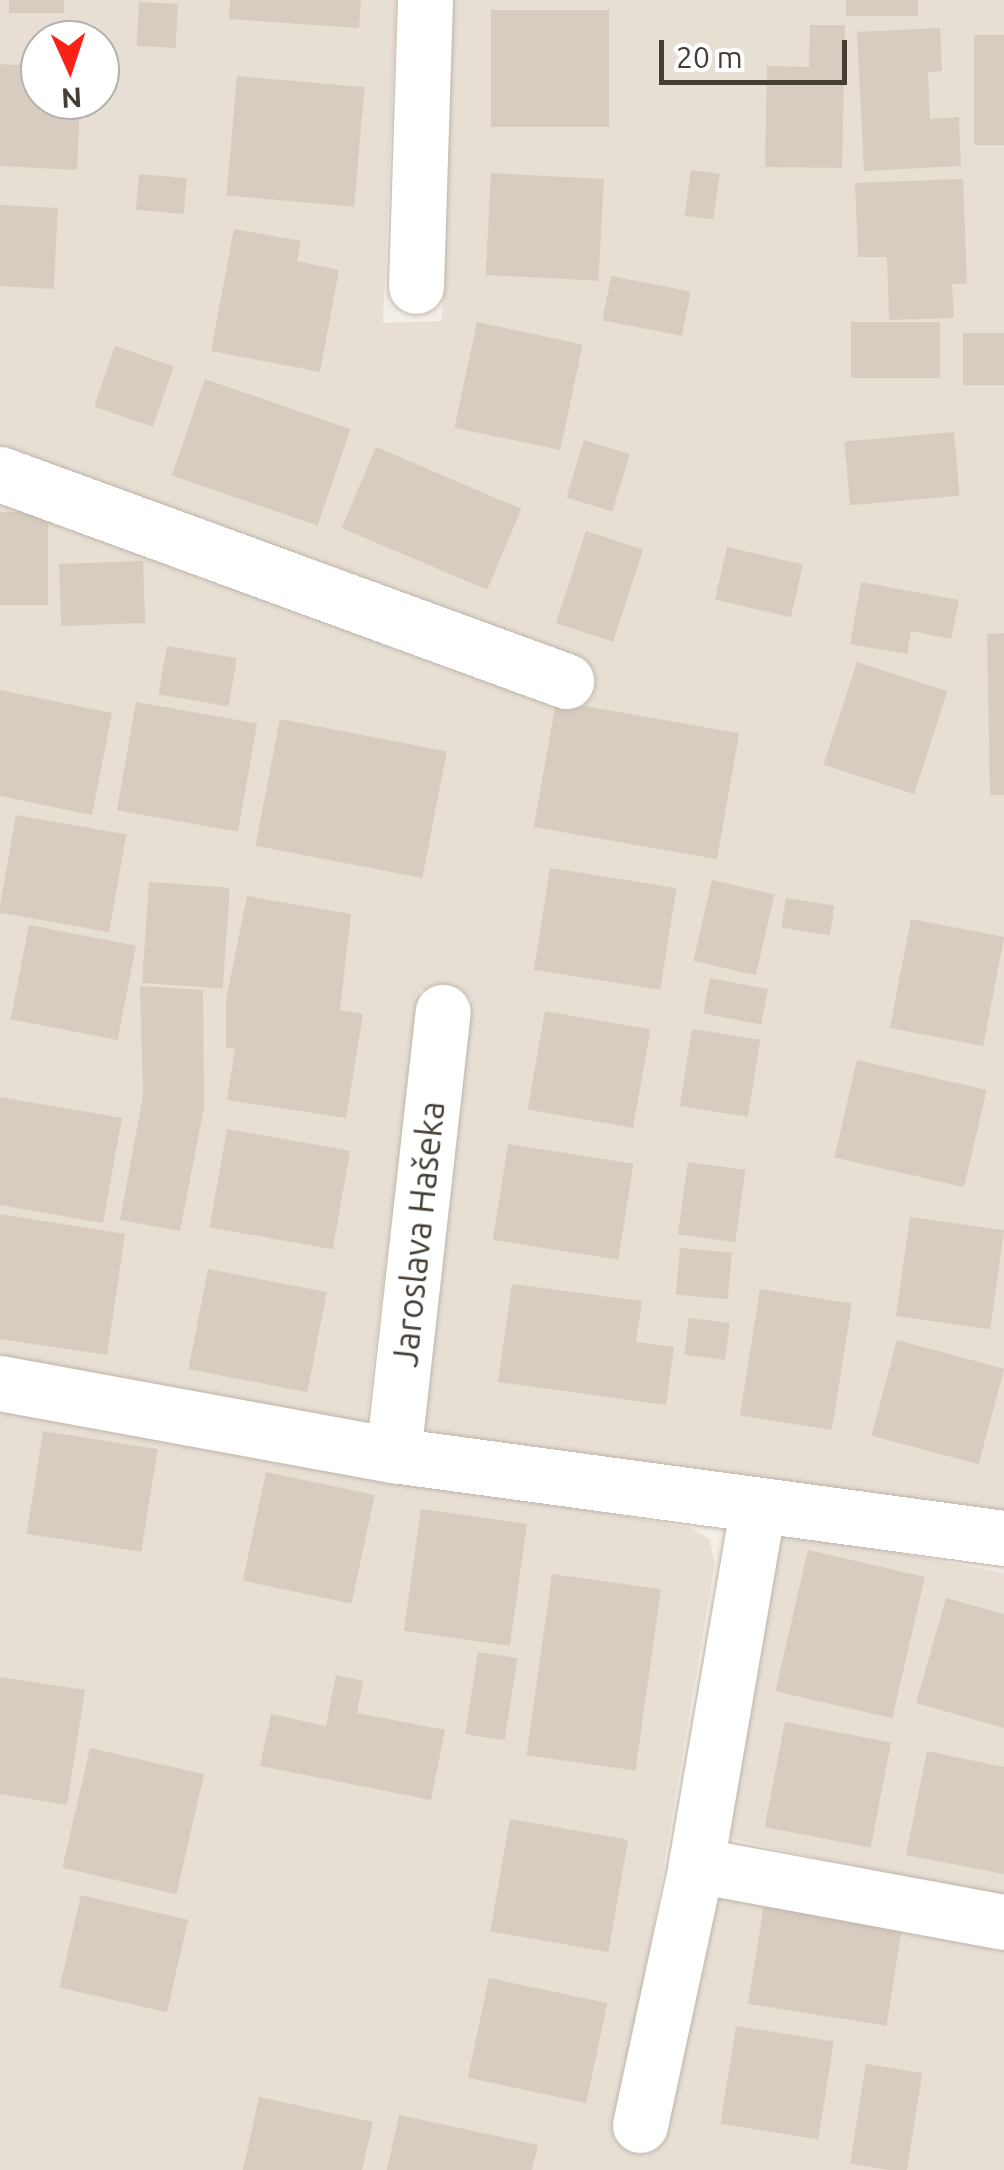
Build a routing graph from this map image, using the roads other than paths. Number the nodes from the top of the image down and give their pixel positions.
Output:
1 (425, 0) edge
2 (416, 286) dead end
3 (0, 474) edge
4 (566, 681) dead end
5 (443, 1012) dead end
6 (0, 1383) edge
7 (393, 1456) junction
8 (758, 1505) junction
9 (1004, 1538) edge
10 (696, 1865) junction
11 (1004, 1922) edge
12 (640, 2125) dead end

1 - 2 street
3 - 4 street
5 - 7 street, Jaroslava Hašeka
6 - 7 street
7 - 8 street
8 - 9 street
8 - 10 street
10 - 11 street
10 - 12 street

